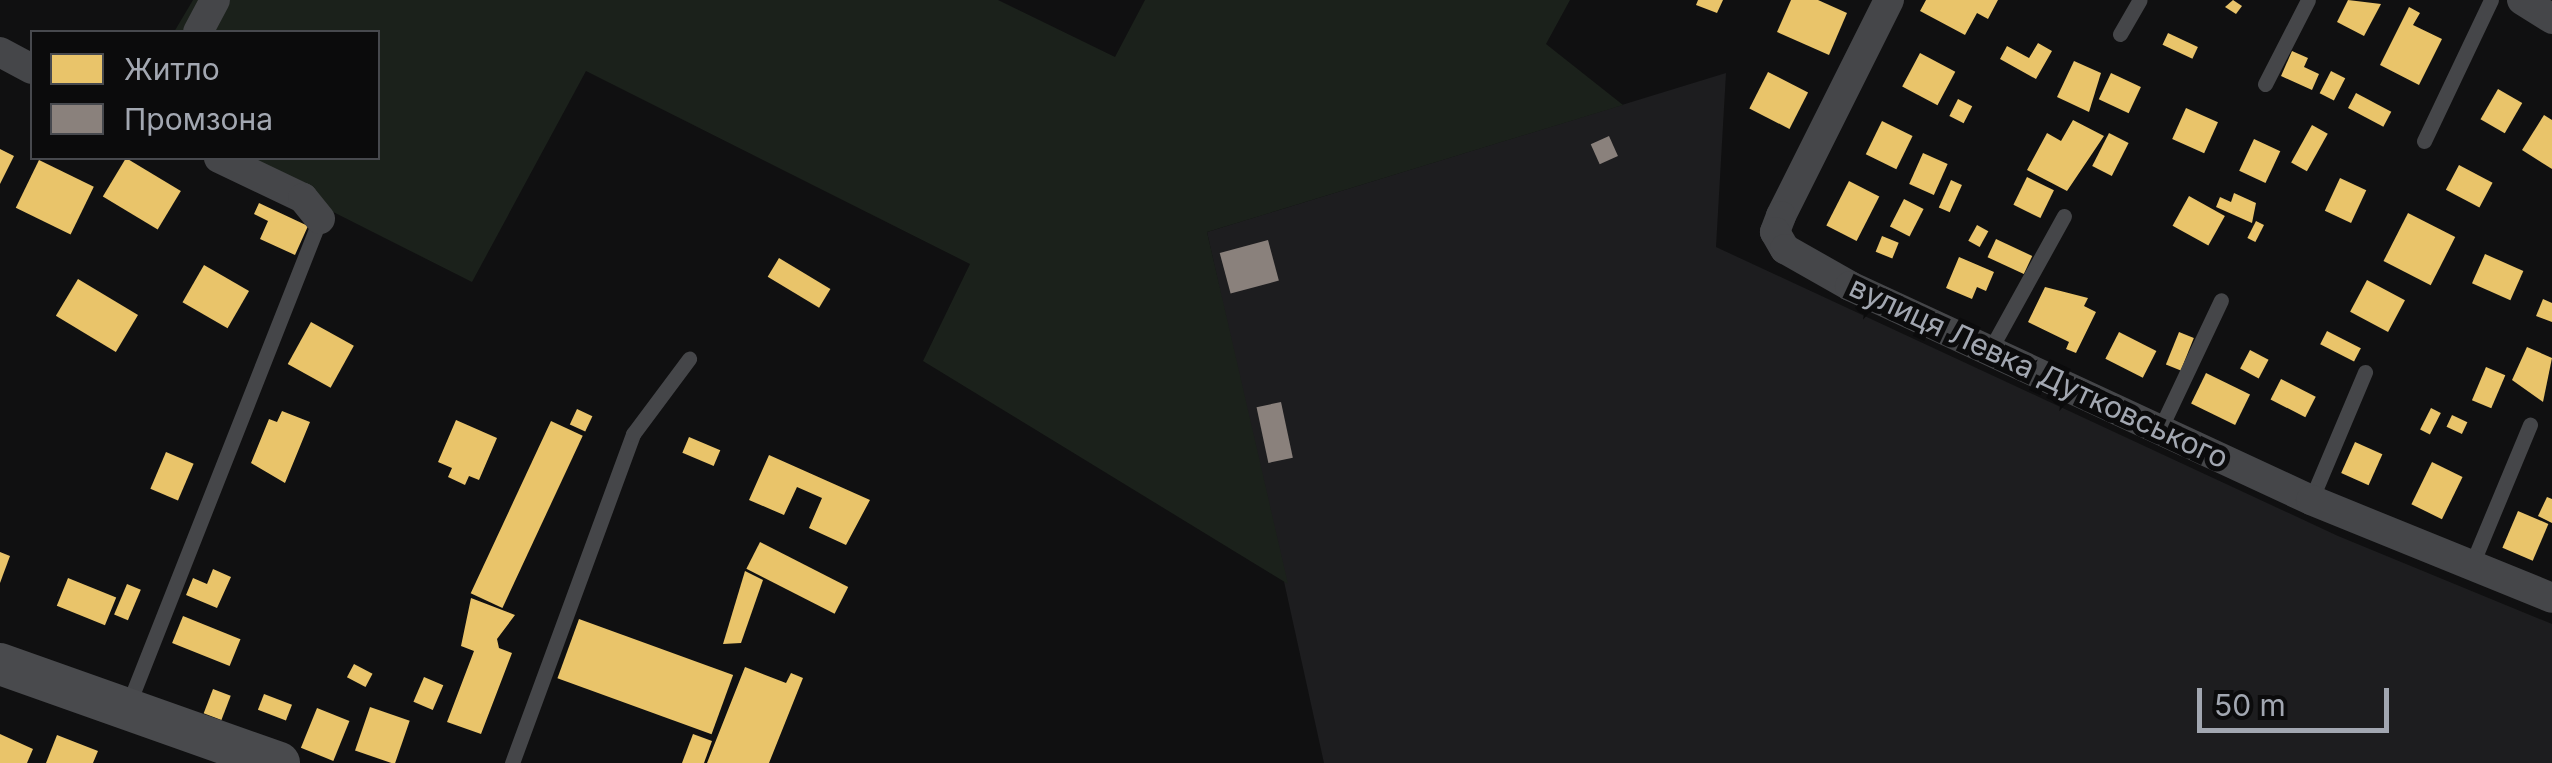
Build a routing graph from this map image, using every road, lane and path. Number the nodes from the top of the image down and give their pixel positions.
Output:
1 (215, 0) edge
2 (1889, 0) edge
3 (2140, 0) edge
4 (2308, 0) edge
5 (2491, 0) edge
6 (2522, 0) edge
7 (2552, 19) edge
8 (199, 30) edge
9 (2120, 34) dead end
10 (0, 52) edge
11 (30, 69) edge
12 (2265, 84) dead end
13 (2424, 141) dead end
14 (224, 160) edge
15 (2064, 216) dead end
16 (320, 219) joint
17 (2221, 300) dead end
18 (1990, 350) junction
19 (689, 359) dead end
20 (2366, 372) dead end
21 (2162, 425) junction
22 (2530, 425) dead end
23 (2311, 500) junction
24 (2472, 564) junction
25 (2552, 598) edge
26 (0, 664) edge
27 (127, 708) junction
28 (279, 763) edge
29 (512, 763) edge

1 - 8 street
2 - 18 street, вулиця Левка Дутковського
3 - 9 lane
4 - 12 lane
5 - 13 lane
6 - 7 street
10 - 11 street
14 - 16 street
15 - 18 lane
16 - 27 lane
17 - 21 lane
18 - 21 street, вулиця Левка Дутковського
19 - 29 lane
20 - 23 lane
21 - 23 street, вулиця Левка Дутковського
22 - 24 lane
23 - 24 street, вулиця Левка Дутковського
24 - 25 street, вулиця Левка Дутковського
26 - 27 street
27 - 28 street

